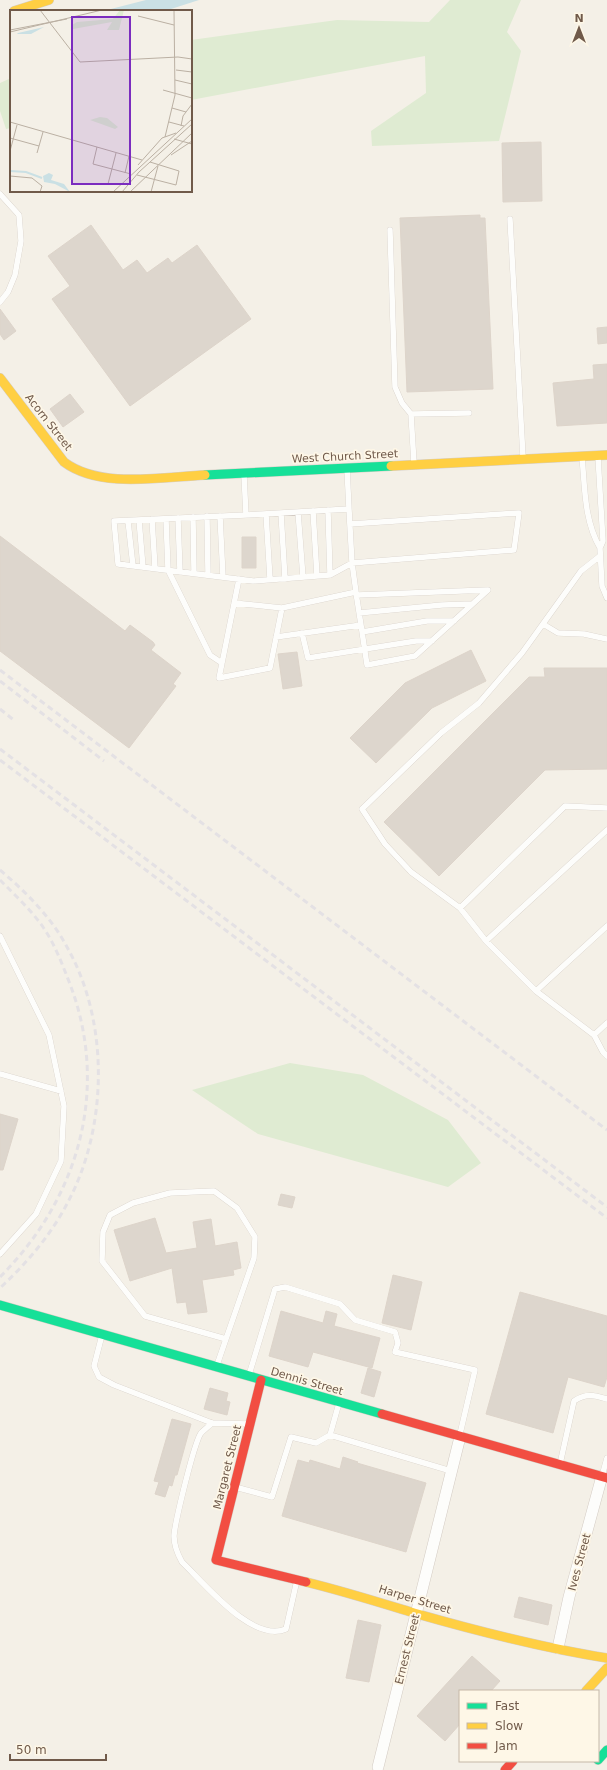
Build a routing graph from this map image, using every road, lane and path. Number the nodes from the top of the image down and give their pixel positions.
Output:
1 (49, 0) edge
2 (16, 10) edge
3 (0, 194) edge
4 (510, 220) dead end
5 (390, 230) dead end
6 (0, 302) edge
7 (0, 378) edge
8 (469, 413) dead end
9 (411, 414) junction
10 (602, 456) edge
11 (582, 457) junction
12 (524, 460) junction
13 (414, 465) junction
14 (348, 468) junction
15 (244, 473) junction
16 (84, 475) joint
17 (349, 509) junction
18 (328, 510) junction
19 (313, 511) junction
20 (298, 512) junction
21 (282, 513) junction
22 (246, 514) junction
23 (266, 514) junction
24 (207, 516) junction
25 (220, 516) junction
26 (193, 517) junction
27 (178, 518) junction
28 (152, 519) junction
29 (166, 519) junction
30 (128, 520) junction
31 (139, 520) junction
32 (350, 524) junction
33 (600, 548) junction
34 (600, 556) junction
35 (352, 563) junction
36 (133, 566) junction
37 (143, 567) junction
38 (155, 568) junction
39 (168, 570) junction
40 (180, 572) junction
41 (194, 573) junction
42 (208, 575) junction
43 (330, 575) junction
44 (317, 576) junction
45 (223, 577) junction
46 (303, 577) junction
47 (285, 578) junction
48 (240, 579) junction
49 (270, 579) junction
50 (356, 593) junction
51 (607, 598) edge
52 (234, 604) junction
53 (472, 604) junction
54 (282, 608) junction
55 (359, 613) junction
56 (454, 621) junction
57 (543, 624) junction
58 (361, 625) junction
59 (362, 632) junction
60 (302, 633) junction
61 (276, 637) junction
62 (607, 639) edge
63 (432, 641) junction
64 (364, 648) junction
65 (222, 662) junction
66 (607, 808) edge
67 (607, 830) edge
68 (460, 908) junction
69 (607, 926) edge
70 (0, 936) edge
71 (486, 941) junction
72 (536, 991) junction
73 (607, 1023) edge
74 (594, 1035) junction
75 (607, 1056) edge
76 (0, 1074) edge
77 (61, 1092) junction
78 (0, 1254) edge
79 (0, 1305) edge
80 (102, 1335) junction
81 (226, 1339) junction
82 (217, 1368) junction
83 (248, 1377) junction
84 (261, 1380) junction
85 (607, 1399) edge
86 (339, 1402) junction
87 (212, 1423) junction
88 (250, 1424) junction
89 (330, 1435) junction
90 (460, 1437) junction
91 (607, 1458) edge
92 (560, 1465) junction
93 (451, 1471) junction
94 (604, 1477) edge
95 (234, 1487) junction
96 (216, 1560) joint
97 (297, 1580) junction
98 (415, 1613) junction
99 (558, 1648) junction
100 (607, 1658) edge
101 (607, 1668) edge
102 (607, 1673) edge
103 (588, 1690) edge
104 (588, 1690) edge
105 (607, 1750) edge
106 (599, 1759) edge
107 (513, 1762) edge
108 (378, 1767) dead end
109 (505, 1770) edge

1 - 2 main road
3 - 6 lane
4 - 12 lane
5 - 9 lane
7 - 16 main road, Acorn Street
8 - 9 lane
9 - 13 lane
10 - 11 main road, West Church Street
10 - 33 lane
11 - 12 main road, West Church Street
11 - 33 lane
12 - 13 main road, West Church Street
13 - 14 main road, West Church Street
14 - 15 main road, West Church Street
14 - 17 lane
15 - 16 main road, West Church Street
15 - 22 lane
17 - 18 lane
17 - 32 lane
18 - 19 lane
18 - 43 lane
19 - 20 lane
19 - 44 lane
20 - 21 lane
20 - 46 lane
21 - 23 lane
21 - 47 lane
22 - 23 lane
22 - 25 lane
23 - 49 lane
24 - 25 lane
24 - 26 lane
24 - 42 lane
25 - 45 lane
26 - 27 lane
26 - 41 lane
27 - 29 lane
27 - 40 lane
28 - 29 lane
28 - 31 lane
28 - 38 lane
29 - 39 lane
30 - 31 lane
30 - 36 lane
30 - 36 lane
31 - 37 lane
32 - 35 lane
32 - 35 lane
33 - 34 lane
34 - 51 lane
34 - 57 lane
35 - 43 lane
35 - 50 lane
36 - 37 lane
37 - 38 lane
38 - 39 lane
39 - 40 lane
39 - 65 lane
40 - 41 lane
41 - 42 lane
42 - 45 lane
43 - 44 lane
44 - 46 lane
45 - 48 lane
46 - 47 lane
47 - 49 lane
48 - 49 lane
48 - 52 lane
50 - 53 lane
50 - 54 lane
50 - 55 lane
52 - 54 lane
52 - 65 lane
53 - 55 lane
53 - 56 lane
54 - 61 lane
55 - 58 lane
56 - 59 lane
56 - 63 lane
57 - 62 lane
57 - 68 lane
58 - 59 lane
58 - 60 lane
59 - 64 lane
60 - 61 lane
60 - 64 lane
61 - 65 lane
63 - 64 lane
63 - 64 lane
66 - 68 lane
67 - 71 lane
68 - 71 lane
69 - 72 lane
70 - 77 lane
71 - 72 lane
72 - 74 lane
73 - 74 lane
74 - 75 lane
76 - 77 lane
77 - 78 lane
79 - 80 main road, Dennis Street
80 - 82 main road, Dennis Street
80 - 87 lane
81 - 81 lane
81 - 82 lane
82 - 83 main road, Dennis Street
83 - 84 main road, Dennis Street
83 - 90 lane
84 - 86 main road, Dennis Street
84 - 88 main road, Margaret Street
85 - 92 lane
86 - 89 lane
86 - 90 main road, Dennis Street
87 - 88 lane
87 - 97 lane
88 - 95 main road, Margaret Street
89 - 93 lane
89 - 95 lane
90 - 92 main road, Dennis Street
90 - 93 street, Ernest Street
91 - 94 lane
92 - 94 main road, Dennis Street
93 - 98 street, Ernest Street
94 - 99 street, Ives Street
95 - 96 main road, Margaret Street
96 - 97 main road, Harper Street
97 - 98 main road, Harper Street
98 - 99 main road, Harper Street
98 - 108 street, Ernest Street
99 - 100 main road, Harper Street
101 - 103 main road
102 - 104 main road
105 - 106 main road
107 - 109 main road

